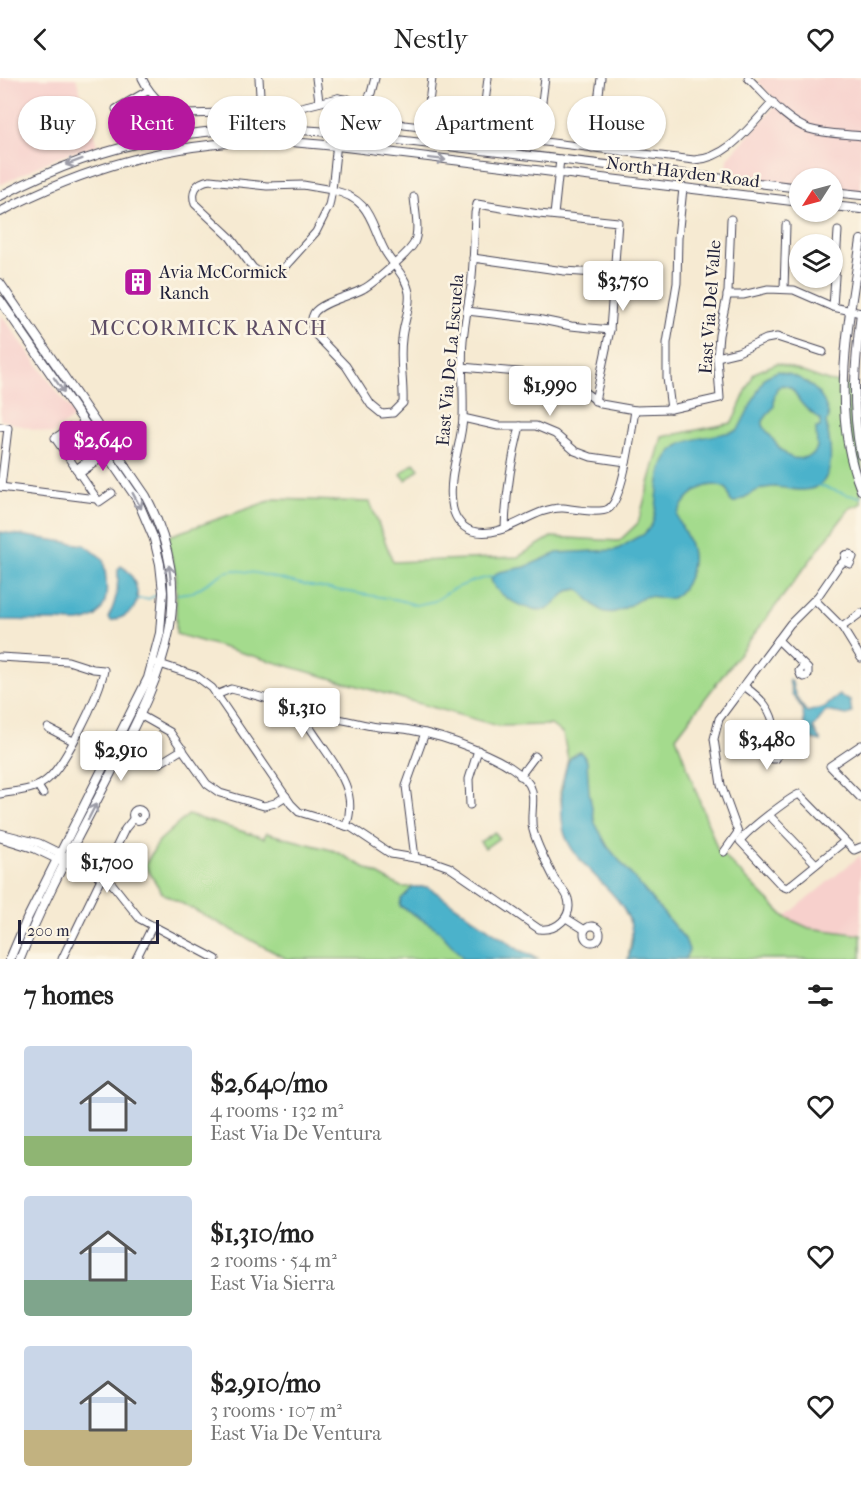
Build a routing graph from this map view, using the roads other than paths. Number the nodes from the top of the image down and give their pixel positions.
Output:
1 (142, 78) edge
2 (259, 78) edge
3 (316, 78) edge
4 (375, 78) edge
5 (432, 78) edge
6 (488, 78) edge
7 (545, 78) edge
8 (601, 78) edge
9 (748, 78) edge
10 (149, 90) junction
11 (139, 96) edge
12 (260, 96) edge
13 (369, 96) edge
14 (430, 96) edge
15 (486, 96) edge
16 (543, 96) edge
17 (599, 96) edge
18 (319, 101) joint
19 (773, 102) junction
20 (307, 105) edge
21 (207, 114) edge
22 (319, 131) edge
23 (861, 136) edge
24 (402, 140) edge
25 (319, 145) edge
26 (337, 150) edge
27 (370, 150) edge
28 (609, 150) edge
29 (560, 159) junction
30 (558, 173) junction
31 (789, 187) edge
32 (683, 188) junction
33 (332, 190) junction
34 (843, 193) edge
35 (861, 195) edge
36 (0, 196) edge
37 (414, 197) dead end
38 (789, 201) edge
39 (843, 207) edge
40 (861, 209) edge
41 (0, 212) edge
42 (554, 215) junction
43 (730, 219) dead end
44 (786, 225) dead end
45 (838, 231) dead end
46 (861, 240) edge
47 (473, 258) junction
48 (393, 264) junction
49 (613, 274) junction
50 (0, 283) edge
51 (784, 289) junction
52 (728, 295) junction
53 (0, 300) edge
54 (833, 307) junction
55 (467, 311) junction
56 (851, 311) junction
57 (861, 313) edge
58 (610, 330) junction
59 (823, 352) dead end
60 (717, 357) junction
61 (462, 367) junction
62 (595, 401) junction
63 (671, 409) junction
64 (636, 410) junction
65 (463, 418) junction
66 (0, 426) edge
67 (520, 426) junction
68 (70, 428) dead end
69 (115, 449) junction
70 (106, 452) junction
71 (861, 455) edge
72 (626, 462) junction
73 (77, 471) junction
74 (0, 487) edge
75 (861, 490) edge
76 (112, 493) dead end
77 (96, 499) junction
78 (505, 528) junction
79 (844, 561) dead end
80 (815, 600) junction
81 (861, 613) edge
82 (842, 627) junction
83 (778, 640) junction
84 (0, 657) edge
85 (861, 658) edge
86 (158, 663) junction
87 (804, 666) dead end
88 (744, 686) junction
89 (216, 695) junction
90 (140, 715) junction
91 (306, 723) junction
92 (48, 728) dead end
93 (425, 733) junction
94 (73, 741) junction
95 (861, 745) edge
96 (183, 749) junction
97 (478, 750) junction
98 (775, 750) dead end
99 (535, 756) dead end
100 (160, 763) dead end
101 (520, 776) junction
102 (38, 786) junction
103 (0, 794) edge
104 (43, 794) dead end
105 (286, 796) junction
106 (861, 798) edge
107 (470, 805) dead end
108 (769, 815) junction
109 (134, 818) dead end
110 (346, 826) junction
111 (0, 833) edge
112 (0, 838) edge
113 (845, 841) junction
114 (861, 847) edge
115 (724, 852) dead end
116 (63, 858) junction
117 (415, 858) junction
118 (816, 864) junction
119 (102, 878) junction
120 (566, 918) junction
121 (152, 927) junction
122 (585, 930) dead end
123 (212, 958) edge
124 (10, 959) edge
125 (20, 959) edge
126 (62, 959) edge
127 (136, 959) edge

1 - 10 street
2 - 12 street
3 - 18 street
4 - 13 street
5 - 14 street
6 - 15 street
7 - 16 street
8 - 17 street
9 - 19 street
10 - 11 street
10 - 21 street
18 - 20 street
19 - 23 street
19 - 28 street
22 -> 36 main road, North Hayden Road
24 - 29 main road, North Hayden Road
25 - 41 main road, North Hayden Road
26 - 33 street
27 -> 30 main road, North Hayden Road
29 - 30 street
29 - 31 main road, North Hayden Road
30 - 32 main road, North Hayden Road
30 - 42 street
32 - 38 main road, North Hayden Road
32 - 63 street
33 - 33 street
33 - 48 street
34 - 35 main road
37 - 48 street
39 - 40 main road
42 - 47 street, East Via De La Escuela
42 - 49 street
43 - 52 street, East Via Del Valle
44 - 51 street
45 - 54 street
46 - 56 main road
47 - 49 street
47 - 55 street, East Via De La Escuela
48 - 48 street
49 - 58 street
50 - 69 main road
51 - 52 street
51 - 54 street
52 - 60 street, East Via Del Valle
53 -> 70 main road
54 - 56 street
55 - 58 street
55 - 61 street, East Via De La Escuela
56 - 57 street
56 - 75 main road
57 - 71 main road
58 - 62 street
59 - 60 street
60 - 63 street, East Via Del Valle
61 - 62 street
61 - 65 street, East Via De La Escuela
62 - 64 street
63 - 64 street
64 - 72 street
65 - 67 street
65 - 78 street, East Via De La Escuela
66 - 74 street
67 - 72 street
67 - 78 street
68 - 73 street
69 - 70 street
86 -> 69 main road
70 - 73 street
70 -> 86 main road
72 - 78 street
73 - 77 street
74 - 77 street
76 - 77 street
79 - 80 street
80 - 82 street
80 - 83 street
81 - 82 street
82 - 85 street
83 - 87 street
83 - 88 street
84 - 94 street
86 - 89 street
86 - 90 main road
86 - 116 main road
88 - 98 street
88 - 115 street
89 - 91 street
89 - 105 street
90 - 96 street
116 -> 90 main road
91 - 93 street
91 - 110 street
92 - 94 street
93 - 97 street
93 - 117 street
94 - 102 street
95 - 106 street
96 - 100 street
96 - 105 street
97 - 101 street
97 - 107 street
99 - 101 street
101 - 120 street
102 - 103 street
102 - 104 street
105 - 110 street
108 - 113 street
108 - 118 street
108 - 118 street
109 - 119 street
110 - 117 street
111 - 116 street
112 - 116 street
113 - 114 street
113 - 118 street
116 - 119 street
116 - 124 main road
116 - 125 main road
117 - 120 street
119 - 121 street
119 - 126 street
120 - 122 street
121 - 123 street
121 - 127 street

